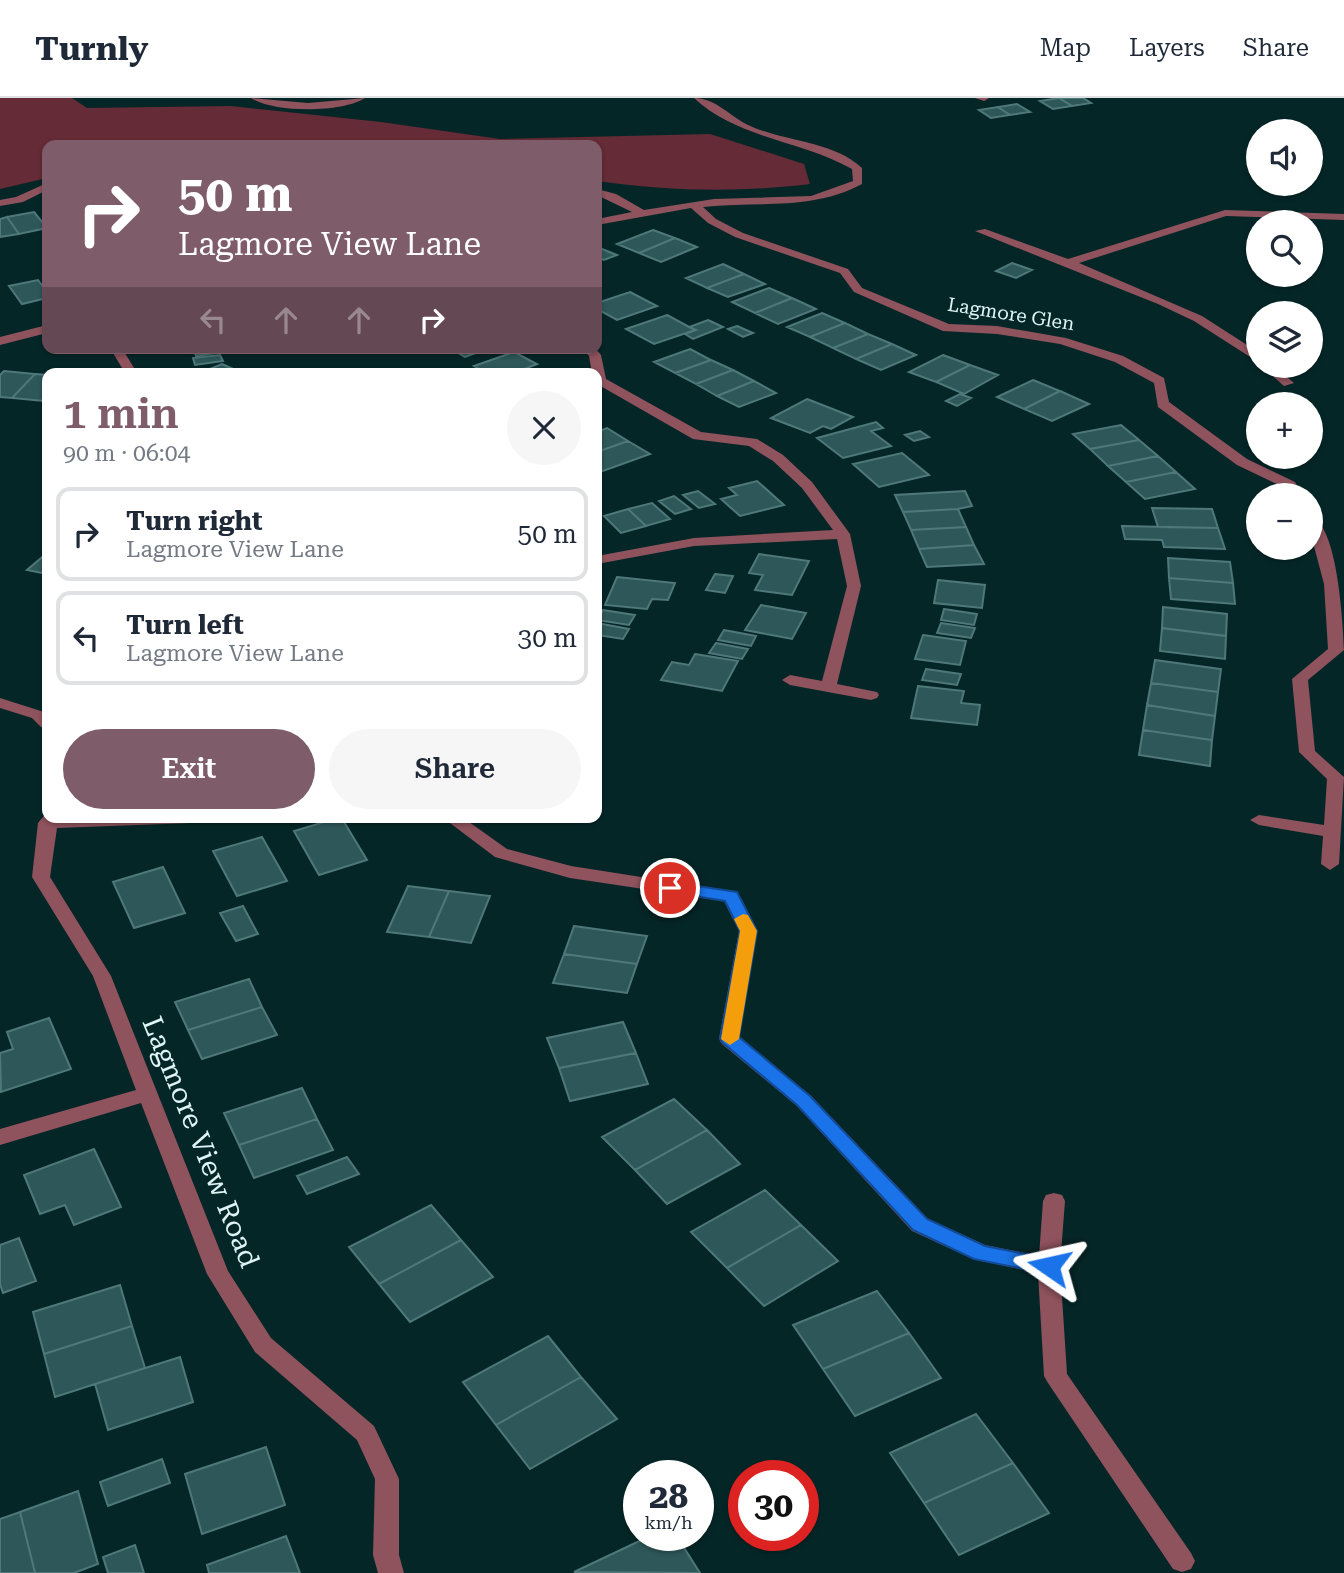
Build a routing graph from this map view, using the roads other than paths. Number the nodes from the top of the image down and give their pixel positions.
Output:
1 (256, 98) edge
2 (360, 98) edge
3 (699, 98) edge
4 (42, 188) edge
5 (602, 194) edge
6 (0, 203) edge
7 (694, 205) junction
8 (642, 213) junction
9 (1344, 217) edge
10 (602, 221) edge
11 (981, 231) dead end
12 (1065, 264) junction
13 (42, 330) edge
14 (0, 341) edge
15 (1246, 348) edge
16 (1282, 378) edge
17 (602, 382) edge
18 (1288, 383) dead end
19 (1286, 483) edge
20 (843, 534) junction
21 (1323, 548) edge
22 (602, 559) edge
23 (790, 680) dead end
24 (828, 687) junction
25 (871, 695) dead end
26 (0, 703) edge
27 (42, 719) edge
28 (1259, 820) dead end
29 (48, 823) edge
30 (458, 823) edge
31 (1333, 832) junction
32 (1330, 864) dead end
33 (149, 1094) junction
34 (0, 1137) edge
35 (1054, 1201) dead end
36 (1049, 1266) junction
37 (1182, 1561) dead end
38 (391, 1573) edge

1 - 2 street
3 - 7 street
4 - 6 street
5 - 8 street
7 - 8 street
7 - 19 street, Lagmore Glen
8 - 10 street
9 - 12 street
11 - 12 street
12 - 15 street
13 - 14 street
16 - 18 street
17 - 20 street
20 - 22 street
20 - 24 street
21 - 31 street
23 - 24 street
24 - 25 street
26 - 27 street
28 - 31 street
29 - 33 street, Lagmore View Road
30 - 36 street
31 - 32 street
33 - 34 street
33 - 38 street, Lagmore View Road
35 - 36 street
36 - 37 street

